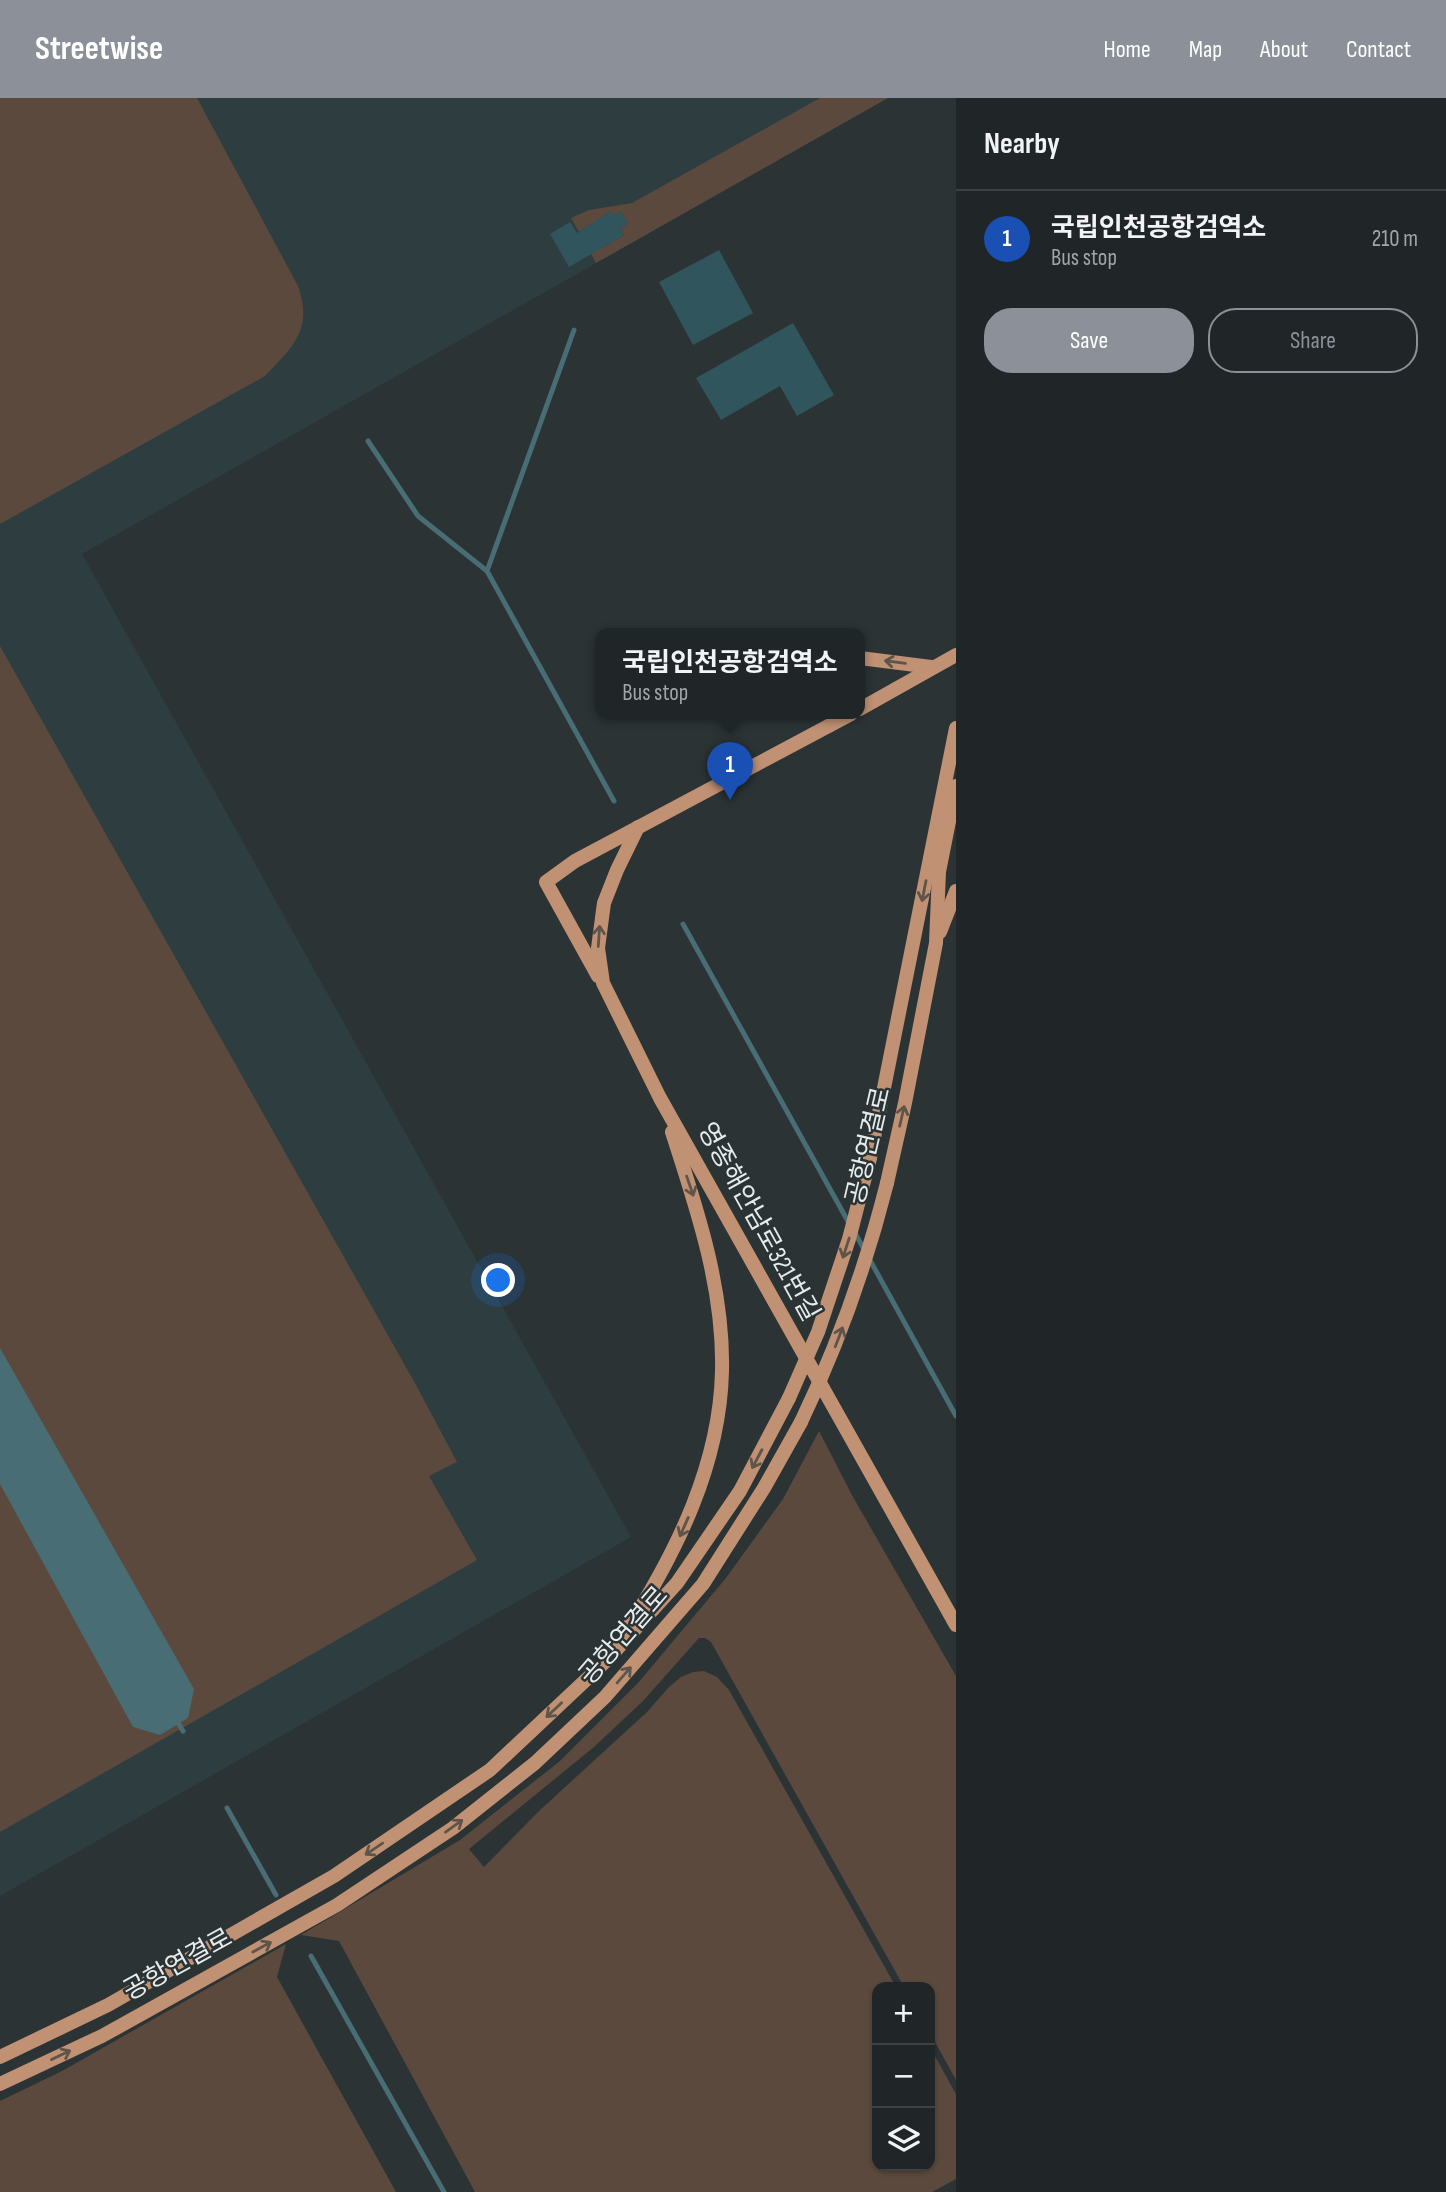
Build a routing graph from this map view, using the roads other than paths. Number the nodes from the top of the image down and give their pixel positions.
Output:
1 (956, 654) edge
2 (865, 658) edge
3 (932, 667) junction
4 (865, 706) edge
5 (842, 719) edge
6 (956, 728) edge
7 (956, 786) edge
8 (638, 827) junction
9 (956, 891) edge
10 (936, 943) junction
11 (611, 1002) junction
12 (660, 1098) junction
13 (956, 1625) edge
14 (606, 1661) junction
15 (0, 2057) edge
16 (0, 2084) edge

1 - 3 street
3 -> 2 street
3 - 4 street
5 - 8 street
6 -> 14 street, 공항연결로, bridge
7 - 10 street
11 -> 8 street, 영종해안남로321번길
8 - 11 street
9 - 10 street
16 -> 10 street, 공항연결로, bridge
11 - 12 street, 영종해안남로321번길
12 - 13 street, 영종해안남로321번길
12 -> 14 street
14 -> 15 street, 공항연결로

